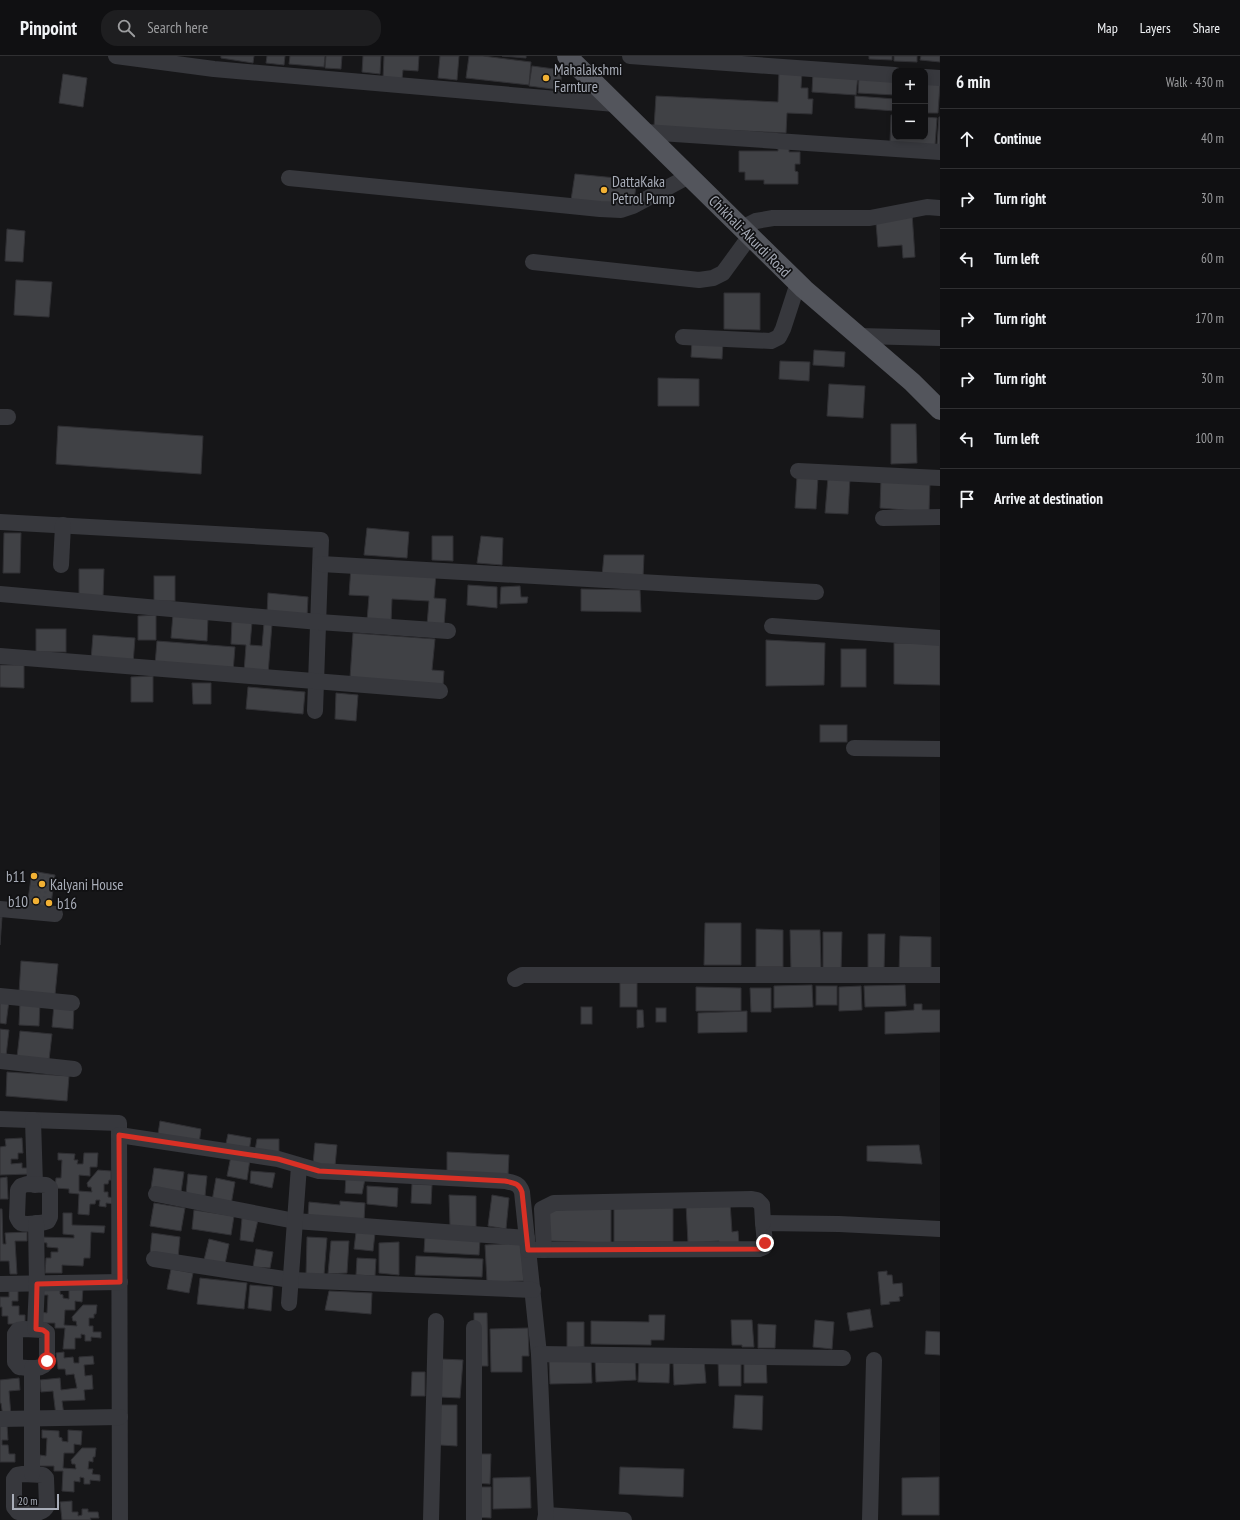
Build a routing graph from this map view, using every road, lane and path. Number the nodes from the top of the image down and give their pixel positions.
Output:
1 (116, 56) edge
2 (567, 56) edge
3 (630, 56) edge
4 (892, 74) edge
5 (928, 77) edge
6 (940, 78) edge
7 (615, 104) junction
8 (645, 132) junction
9 (940, 152) edge
10 (689, 176) junction
11 (288, 178) dead end
12 (940, 208) edge
13 (746, 232) junction
14 (533, 262) dead end
15 (798, 283) junction
16 (859, 336) junction
17 (683, 338) dead end
18 (940, 338) edge
19 (940, 410) edge
20 (798, 471) dead end
21 (940, 478) edge
22 (940, 517) edge
23 (884, 518) dead end
24 (0, 522) edge
25 (63, 526) junction
26 (321, 564) junction
27 (61, 565) dead end
28 (816, 592) dead end
29 (0, 594) edge
30 (319, 622) junction
31 (772, 626) dead end
32 (448, 631) dead end
33 (940, 638) edge
34 (0, 656) edge
35 (317, 681) junction
36 (440, 691) dead end
37 (315, 712) dead end
38 (854, 748) dead end
39 (940, 750) edge
40 (42, 876) junction
41 (42, 880) dead end
42 (33, 900) dead end
43 (30, 903) dead end
44 (48, 907) junction
45 (0, 909) edge
46 (940, 975) edge
47 (515, 978) dead end
48 (0, 996) edge
49 (72, 1003) dead end
50 (0, 1061) edge
51 (74, 1069) dead end
52 (0, 1118) edge
53 (33, 1120) junction
54 (119, 1135) junction
55 (299, 1166) junction
56 (35, 1185) junction
57 (156, 1194) dead end
58 (295, 1221) junction
59 (36, 1223) junction
60 (763, 1223) junction
61 (940, 1229) edge
62 (533, 1246) junction
63 (154, 1259) dead end
64 (291, 1280) junction
65 (120, 1282) junction
66 (0, 1284) edge
67 (37, 1284) junction
68 (533, 1290) junction
69 (289, 1303) dead end
70 (436, 1321) dead end
71 (474, 1328) dead end
72 (36, 1329) junction
73 (539, 1354) junction
74 (843, 1358) dead end
75 (874, 1360) dead end
76 (32, 1368) junction
77 (120, 1418) junction
78 (0, 1419) edge
79 (33, 1419) junction
80 (32, 1474) junction
81 (33, 1516) edge
82 (545, 1517) edge
83 (120, 1520) edge
84 (431, 1520) edge
85 (474, 1520) edge
86 (624, 1520) edge
87 (870, 1520) edge

1 - 7 street
2 - 7 main road, Chikhali-Akurdi Road
3 - 4 street
5 - 6 street
7 - 8 main road, Chikhali-Akurdi Road
8 - 9 street
8 - 10 main road, Chikhali-Akurdi Road
10 - 11 street
10 - 13 main road, Chikhali-Akurdi Road
12 - 13 street
13 - 14 street
13 - 15 main road, Chikhali-Akurdi Road
15 - 16 main road, Chikhali-Akurdi Road
15 - 17 street
16 - 18 street
16 - 19 main road, Chikhali-Akurdi Road
20 - 21 street
22 - 23 street
24 - 25 street
25 - 26 street
25 - 27 street
26 - 28 street
26 - 30 street
29 - 30 street
30 - 32 street
30 - 35 street
31 - 33 street
34 - 35 street
35 - 36 street
35 - 37 street
38 - 39 street
40 - 41 path
40 - 43 path
40 - 44 path
42 - 44 path
44 - 45 street
46 - 47 street
48 - 49 street
50 - 51 street
52 - 53 street
53 - 54 street
53 - 56 street
54 - 55 street
54 - 65 street
55 - 58 street
55 - 62 street
56 - 59 street
56 - 59 street
57 - 58 street
58 - 62 street
58 - 64 street
59 - 67 street
60 - 61 street
60 - 62 street
60 - 62 street
62 - 68 street
63 - 64 street
64 - 68 street
64 - 69 street
65 - 67 street
65 - 77 street
66 - 67 street
67 - 72 street
68 - 73 street
70 - 84 street
71 - 85 street
72 - 76 street
72 - 76 street
73 - 74 street
73 - 82 street
75 - 87 street
76 - 79 street
77 - 79 street
77 - 83 street
78 - 79 street
79 - 80 street
80 - 81 street
80 - 81 street
82 - 86 street

